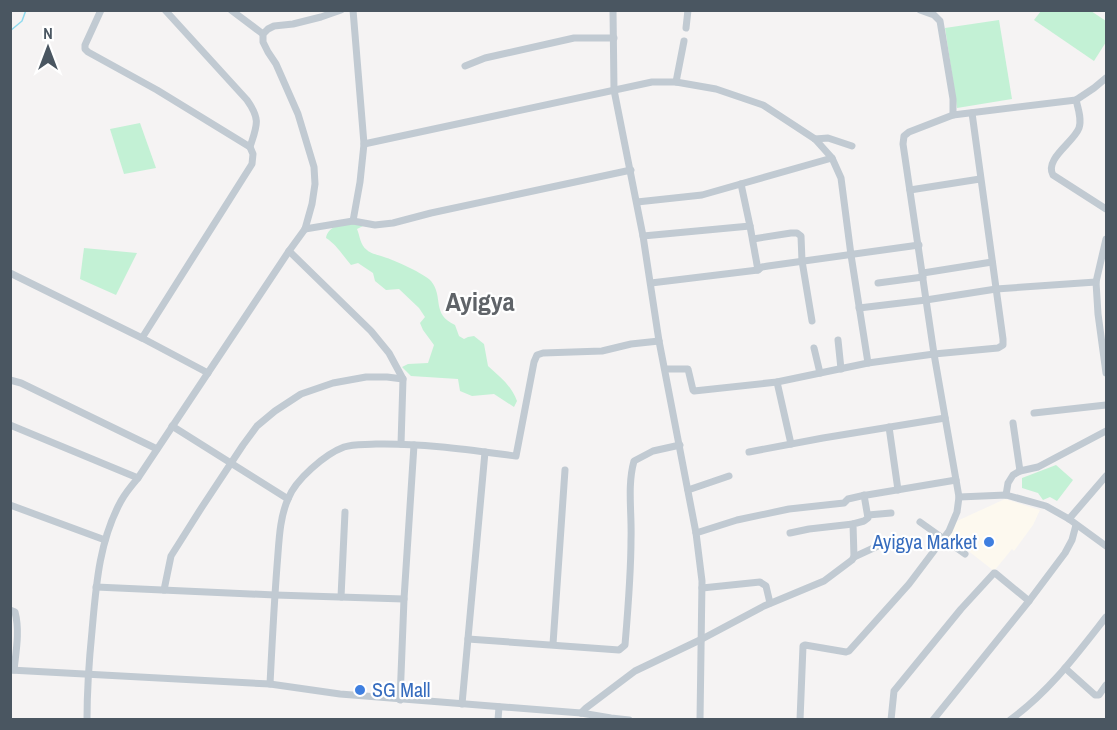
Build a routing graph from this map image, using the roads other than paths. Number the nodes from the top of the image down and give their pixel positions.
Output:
1 (101, 10) edge
2 (165, 10) edge
3 (231, 10) edge
4 (353, 10) edge
5 (613, 10) edge
6 (688, 10) edge
7 (920, 10) edge
8 (340, 11) edge
9 (686, 28) dead end
10 (263, 34) junction
11 (614, 38) junction
12 (684, 41) dead end
13 (465, 66) dead end
14 (1107, 78) edge
15 (676, 81) junction
16 (614, 90) junction
17 (1076, 100) junction
18 (972, 113) junction
19 (953, 115) junction
20 (815, 139) junction
21 (364, 144) junction
22 (852, 146) dead end
23 (250, 147) junction
24 (832, 158) junction
25 (631, 170) junction
26 (980, 179) junction
27 (741, 184) junction
28 (910, 190) junction
29 (637, 202) junction
30 (1107, 209) edge
31 (353, 221) junction
32 (750, 226) junction
33 (305, 229) junction
34 (643, 236) junction
35 (753, 239) junction
36 (1107, 239) edge
37 (919, 245) junction
38 (289, 251) junction
39 (850, 255) junction
40 (802, 261) junction
41 (992, 262) junction
42 (758, 270) junction
43 (10, 273) edge
44 (923, 275) junction
45 (1096, 282) junction
46 (651, 283) junction
47 (878, 283) dead end
48 (996, 289) junction
49 (926, 300) junction
50 (859, 308) junction
51 (812, 321) dead end
52 (1103, 334) edge
53 (142, 338) junction
54 (838, 340) dead end
55 (659, 341) junction
56 (814, 348) dead end
57 (934, 354) junction
58 (868, 363) junction
59 (665, 369) junction
60 (841, 369) junction
61 (208, 373) junction
62 (820, 373) junction
63 (1107, 373) edge
64 (403, 379) junction
65 (10, 380) edge
66 (777, 382) junction
67 (1107, 405) edge
68 (1034, 413) dead end
69 (945, 418) junction
70 (1013, 423) dead end
71 (10, 425) edge
72 (172, 426) junction
73 (889, 427) junction
74 (1107, 431) edge
75 (401, 444) junction
76 (791, 444) junction
77 (414, 445) junction
78 (680, 445) junction
79 (157, 449) junction
80 (485, 452) junction
81 (749, 452) dead end
82 (231, 463) junction
83 (565, 470) dead end
84 (1020, 471) junction
85 (729, 476) dead end
86 (1107, 476) edge
87 (138, 478) junction
88 (956, 480) junction
89 (688, 490) junction
90 (898, 490) junction
91 (864, 495) junction
92 (1005, 495) junction
93 (959, 497) junction
94 (288, 499) junction
95 (10, 505) edge
96 (345, 512) dead end
97 (891, 513) dead end
98 (868, 515) junction
99 (1069, 519) junction
100 (920, 522) dead end
101 (853, 524) junction
102 (1076, 525) junction
103 (696, 533) junction
104 (790, 533) dead end
105 (943, 538) junction
106 (893, 539) dead end
107 (105, 540) junction
108 (1107, 546) edge
109 (965, 554) dead end
110 (854, 557) junction
111 (96, 587) junction
112 (702, 588) junction
113 (164, 590) junction
114 (275, 595) junction
115 (341, 597) junction
116 (404, 599) junction
117 (1029, 601) junction
118 (770, 603) junction
119 (10, 610) edge
120 (1105, 623) edge
121 (468, 639) junction
122 (702, 639) junction
123 (553, 644) junction
124 (1065, 668) junction
125 (12, 670) edge
126 (88, 674) junction
127 (270, 684) junction
128 (1107, 685) edge
129 (400, 700) junction
130 (462, 704) junction
131 (499, 707) junction
132 (581, 713) junction
133 (87, 720) edge
134 (498, 720) edge
135 (629, 720) edge
136 (700, 720) edge
137 (800, 720) edge
138 (891, 720) edge
139 (933, 720) edge
140 (1010, 720) edge

1 - 23 street
2 - 23 street
3 - 10 street
4 - 21 street
5 - 11 street
6 - 9 street
7 - 19 street
8 - 10 street
10 - 33 street
11 - 13 street
11 - 16 street
12 - 15 street
14 - 17 street
15 - 16 street
15 - 20 street
16 - 21 street
16 - 25 street
17 - 18 street
17 - 30 street
18 - 19 street
18 - 26 street
19 - 28 street
20 - 22 street
20 - 24 street
21 - 31 street
23 - 53 street
24 - 27 street
24 - 39 street
25 - 29 street
25 - 31 street
26 - 28 street
26 - 41 street
27 - 29 street
27 - 32 street
28 - 37 street
29 - 34 street
31 - 33 street
32 - 34 street
32 - 35 street
33 - 38 street
34 - 46 street
35 - 40 street
35 - 42 street
36 - 45 street
37 - 39 street
37 - 44 street
38 - 61 street
38 - 64 street
39 - 40 street
39 - 50 street
40 - 42 street
40 - 51 street
41 - 44 street
41 - 48 street
42 - 46 street
43 - 53 street
44 - 47 street
44 - 49 street
45 - 48 street
45 - 52 street
46 - 55 street
48 - 49 street
48 - 57 street
49 - 50 street
49 - 57 street
50 - 58 street
52 - 63 street
53 - 61 street
54 - 60 street
55 - 59 street
55 - 80 street
56 - 62 street
57 - 58 street
57 - 69 street
58 - 60 street
59 - 66 street
59 - 78 street
60 - 62 street
61 - 72 street
62 - 66 street
64 - 75 street
64 - 82 street
65 - 79 street
66 - 76 street
67 - 68 street
69 - 73 street
69 - 88 street
70 - 84 street
71 - 87 street
72 - 79 street
72 - 82 street
73 - 76 street
73 - 90 street
74 - 84 street
75 - 77 street
75 - 94 street
76 - 81 street
77 - 80 street
77 - 116 street
78 - 89 street
78 - 123 street
79 - 87 street
80 - 121 street
82 - 94 street
82 - 113 street
83 - 123 street
84 - 92 street
85 - 89 street
86 - 99 street
87 - 107 street
88 - 90 street
88 - 93 street
89 - 103 street
90 - 91 street
91 - 98 street
91 - 103 street
92 - 93 street
92 - 99 street
93 - 105 street
94 - 114 street
95 - 107 street
96 - 115 street
97 - 98 street
98 - 101 street
99 - 102 street
100 - 105 street
101 - 104 street
101 - 110 street
102 - 108 street
102 - 117 street
103 - 112 street
105 - 109 street
105 - 137 street
106 - 110 street
107 - 111 street
110 - 118 street
111 - 113 street
111 - 126 street
112 - 118 street
112 - 122 street
113 - 114 street
114 - 115 street
114 - 127 street
115 - 116 street
116 - 129 street
117 - 138 street
117 - 139 street
118 - 122 street
119 - 125 street
120 - 124 street
121 - 123 street
121 - 130 street
122 - 132 street
122 - 136 street
124 - 128 street
124 - 140 street
125 - 126 street
126 - 127 street
126 - 133 street
127 - 129 street
129 - 130 street
130 - 131 street
131 - 132 street
131 - 134 street
132 - 135 street

